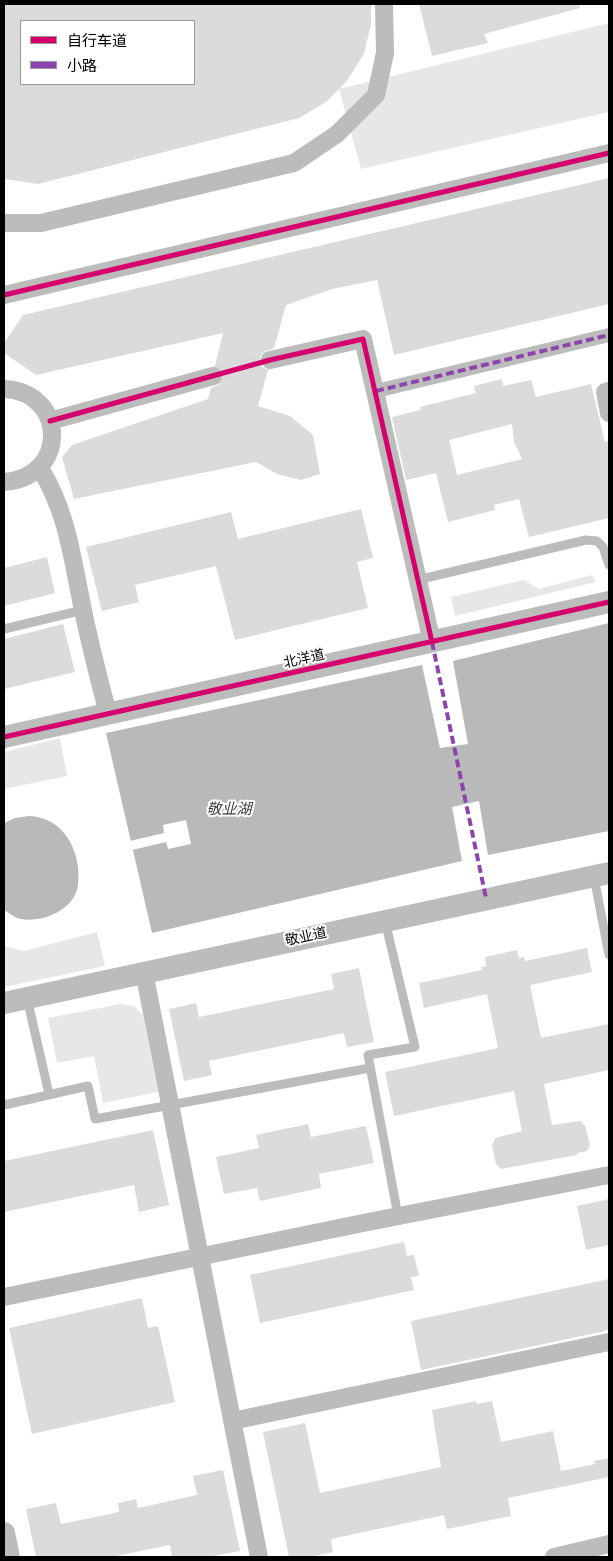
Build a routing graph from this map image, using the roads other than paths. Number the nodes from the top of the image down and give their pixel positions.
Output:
1 (384, 4) edge
2 (609, 152) edge
3 (4, 223) edge
4 (4, 295) edge
5 (609, 335) edge
6 (270, 360) tunnel mouth
7 (213, 376) tunnel mouth
8 (4, 389) edge
9 (376, 391) junction
10 (609, 391) edge
11 (609, 413) edge
12 (50, 421) junction
13 (40, 468) junction
14 (4, 482) edge
15 (609, 566) edge
16 (417, 580) junction
17 (609, 602) edge
18 (83, 610) junction
19 (4, 629) edge
20 (432, 642) junction
21 (108, 714) junction
22 (4, 737) edge
23 (602, 874) edge
24 (385, 920) junction
25 (609, 955) edge
26 (144, 972) junction
27 (27, 998) junction
28 (4, 1003) edge
29 (370, 1068) junction
30 (49, 1094) junction
31 (4, 1105) edge
32 (172, 1106) junction
33 (609, 1175) edge
34 (398, 1216) junction
35 (201, 1258) junction
36 (4, 1297) edge
37 (609, 1342) edge
38 (232, 1421) junction
39 (4, 1533) edge
40 (609, 1544) edge
41 (9, 1557) edge
42 (259, 1557) edge
43 (554, 1557) edge

1 - 3 street
2 - 4 street
5 - 9 street
6 - 9 street
7 - 12 street
8 - 12 street
9 - 16 street
10 - 11 street
12 - 13 street
13 - 14 street
13 - 18 street
15 - 16 lane
16 - 20 street
17 - 20 street, 北洋道
18 - 19 lane
18 - 21 street
20 - 21 street, 北洋道
21 - 22 street, 北洋道
23 - 24 street, 敬业道
23 - 25 lane
24 - 26 street, 敬业道
24 - 29 lane
26 - 27 street, 敬业道
26 - 32 street
27 - 28 street, 敬业道
27 - 30 lane
29 - 32 lane
29 - 34 lane
30 - 31 lane
30 - 32 lane
32 - 35 street
33 - 34 street
34 - 35 street
35 - 36 street
35 - 38 street
37 - 38 street
38 - 42 street
39 - 41 street
40 - 43 street

